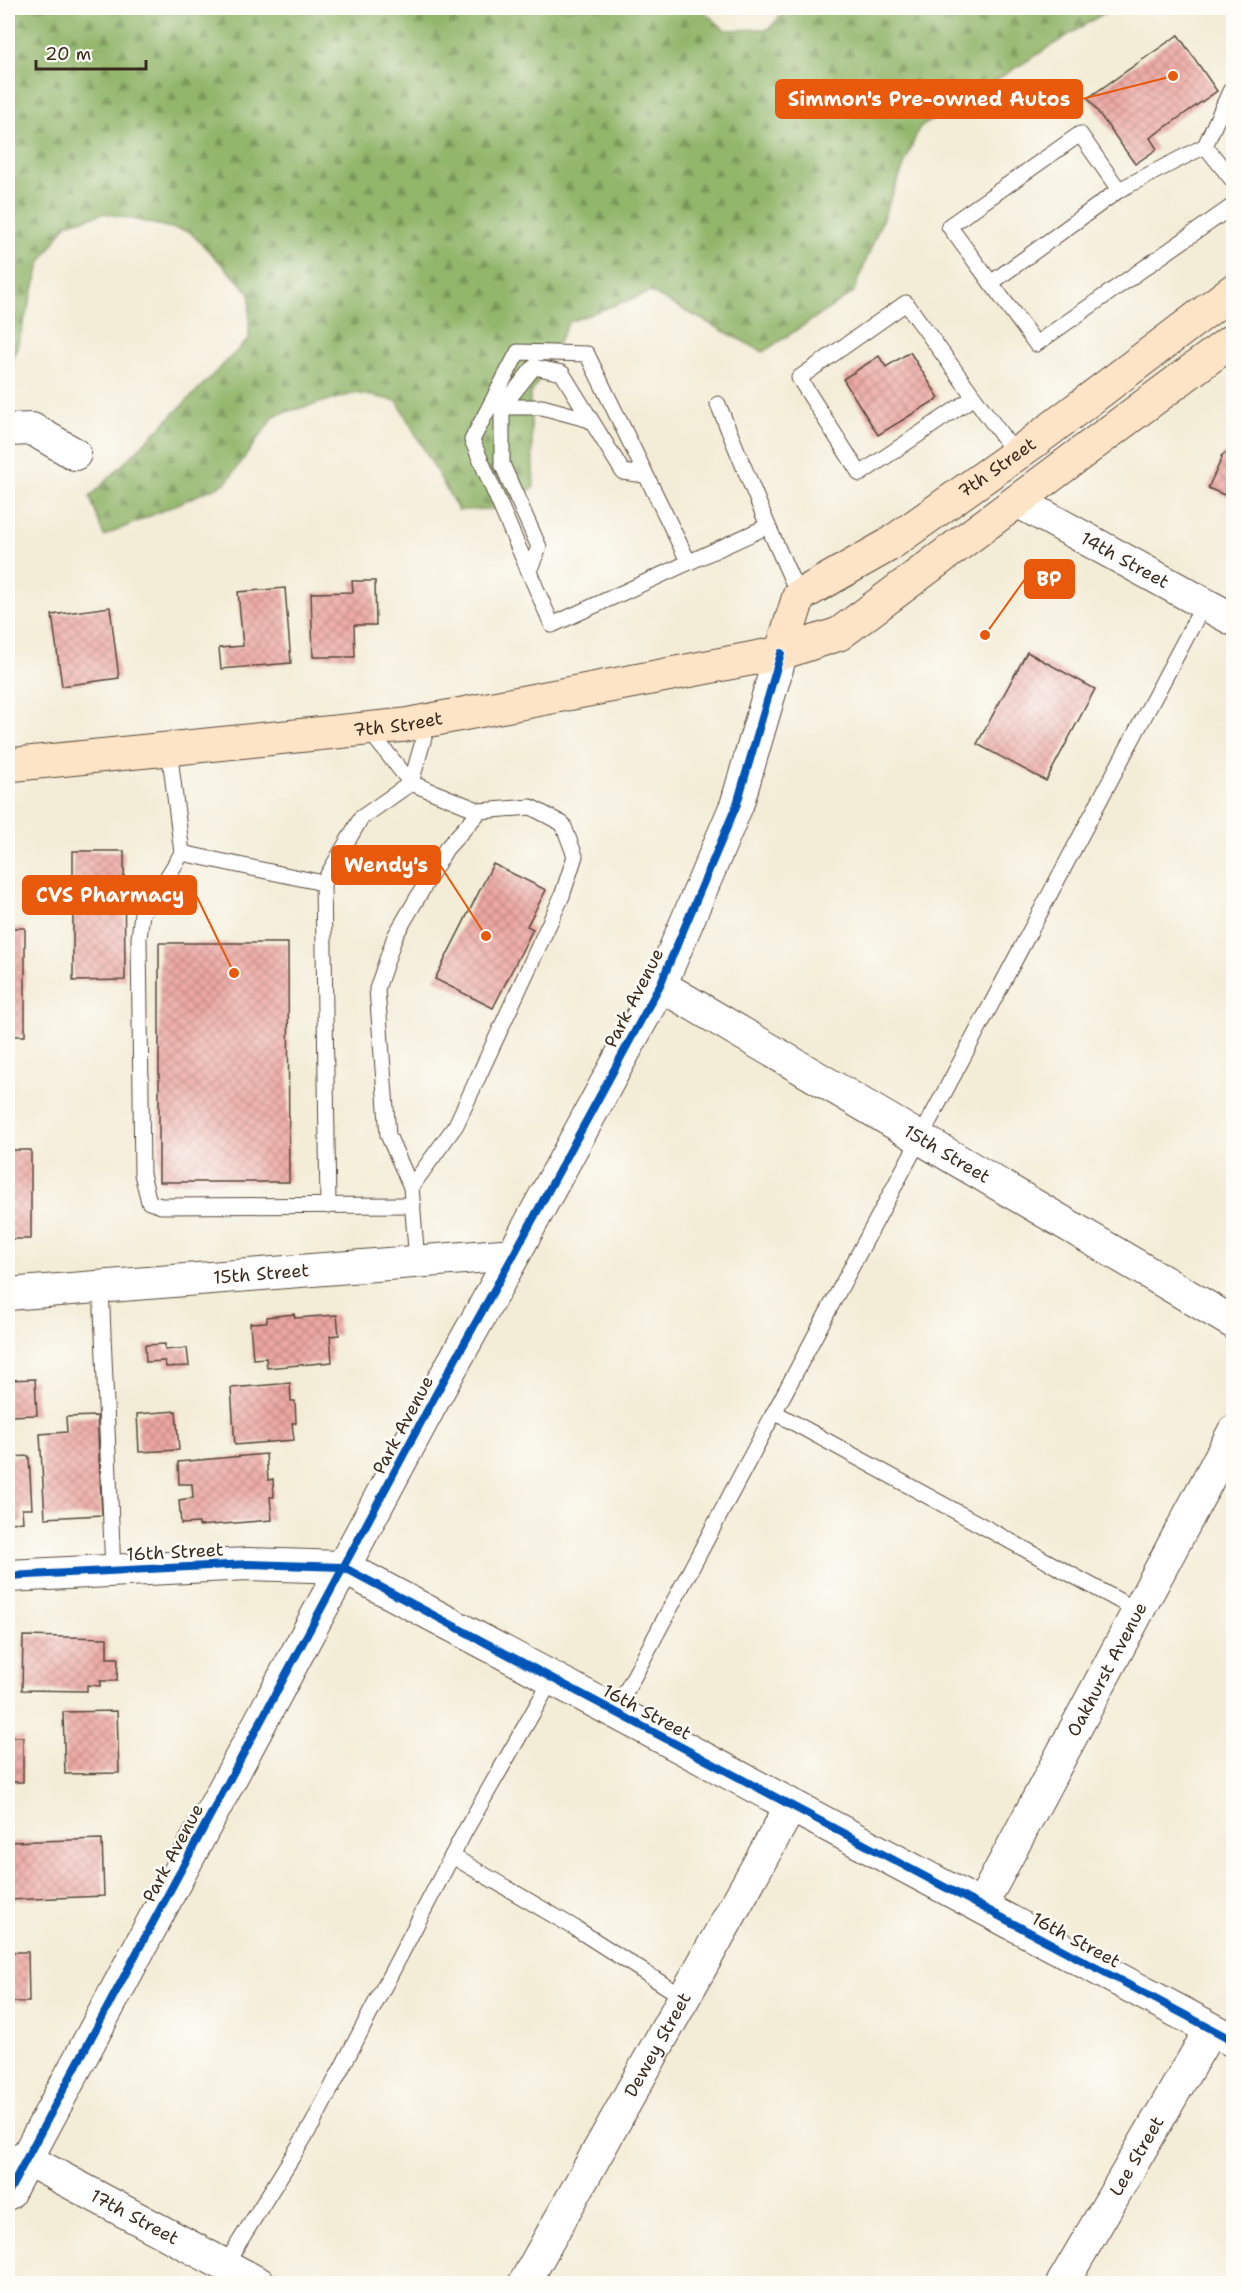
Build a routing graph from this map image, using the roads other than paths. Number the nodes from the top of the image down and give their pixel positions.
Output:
1 (1233, 88) edge
2 (1205, 146) junction
3 (1233, 182) edge
4 (1119, 190) junction
5 (1233, 205) edge
6 (991, 283) junction
7 (1233, 290) edge
8 (1233, 339) edge
9 (974, 397) junction
10 (718, 404) dead end
11 (502, 407) junction
12 (590, 420) junction
13 (8, 430) edge
14 (75, 454) dead end
15 (1016, 455) junction
16 (644, 475) junction
17 (1017, 501) junction
18 (768, 526) junction
19 (688, 561) junction
20 (529, 571) junction
21 (799, 596) junction
22 (1204, 604) junction
23 (1233, 620) edge
24 (781, 653) junction
25 (429, 720) junction
26 (367, 728) junction
27 (169, 749) junction
28 (8, 765) edge
29 (411, 783) junction
30 (480, 812) junction
31 (182, 853) junction
32 (323, 883) junction
33 (660, 985) junction
34 (920, 1138) junction
35 (411, 1186) junction
36 (413, 1205) junction
37 (328, 1206) junction
38 (514, 1254) junction
39 (417, 1262) junction
40 (101, 1286) junction
41 (8, 1294) edge
42 (1233, 1323) edge
43 (774, 1412) junction
44 (1233, 1431) edge
45 (343, 1567) junction
46 (113, 1571) junction
47 (8, 1576) edge
48 (1137, 1611) junction
49 (552, 1679) junction
50 (615, 1712) junction
51 (791, 1806) junction
52 (453, 1856) junction
53 (981, 1906) junction
54 (684, 1997) junction
55 (1222, 2035) edge
56 (14, 2163) edge
57 (8, 2193) edge
58 (225, 2265) junction
59 (260, 2283) edge
60 (524, 2283) edge
61 (1062, 2283) edge

1 - 2 lane
2 - 3 lane
2 - 4 lane
4 - 6 lane
4 - 6 lane
5 - 6 lane
7 - 15 main road, 7th Street
8 - 17 main road, 7th Street
9 - 9 lane
9 - 15 lane
10 - 18 lane
11 - 12 lane
11 - 12 lane
11 - 20 lane
12 - 16 lane
13 - 14 street
15 - 21 main road, 7th Street
16 - 19 lane
16 - 20 lane
17 - 22 street, 14th Street
17 - 24 main road, 7th Street
18 - 19 lane
18 - 21 lane
19 - 20 lane
21 - 24 main road
22 - 23 street, 14th Street
22 - 34 lane
24 - 25 main road, 7th Street
24 - 33 street, Park Avenue
25 - 26 main road, 7th Street
25 - 29 lane
26 - 27 main road, 7th Street
26 - 29 lane
27 - 28 main road, 7th Street
27 - 31 lane
29 - 30 lane
29 - 32 lane
30 - 35 lane
30 - 35 lane
31 - 32 lane
31 - 37 lane
32 - 37 lane
33 - 34 street, 15th Street
33 - 38 street, Park Avenue
34 - 42 street, 15th Street
34 - 43 lane
35 - 36 lane
36 - 37 lane
36 - 39 lane
38 - 39 street, 15th Street
38 - 45 street, Park Avenue
39 - 40 street, 15th Street
40 - 41 street, 15th Street
40 - 46 lane
43 - 48 lane
43 - 50 lane
44 - 48 street, Oakhurst Avenue
45 - 46 street, 16th Street
45 - 49 street, 16th Street
45 - 56 street, Park Avenue
46 - 47 street, 16th Street
48 - 53 street, Oakhurst Avenue
49 - 50 street, 16th Street
49 - 52 lane
50 - 51 street, 16th Street
51 - 53 street, 16th Street
51 - 54 street, Dewey Street
52 - 54 lane
52 - 58 lane
53 - 55 street, 16th Street
54 - 60 street, Dewey Street
55 - 61 street, Lee Street
56 - 57 street, Park Avenue
56 - 58 street, 17th Street
58 - 59 street, 17th Street

